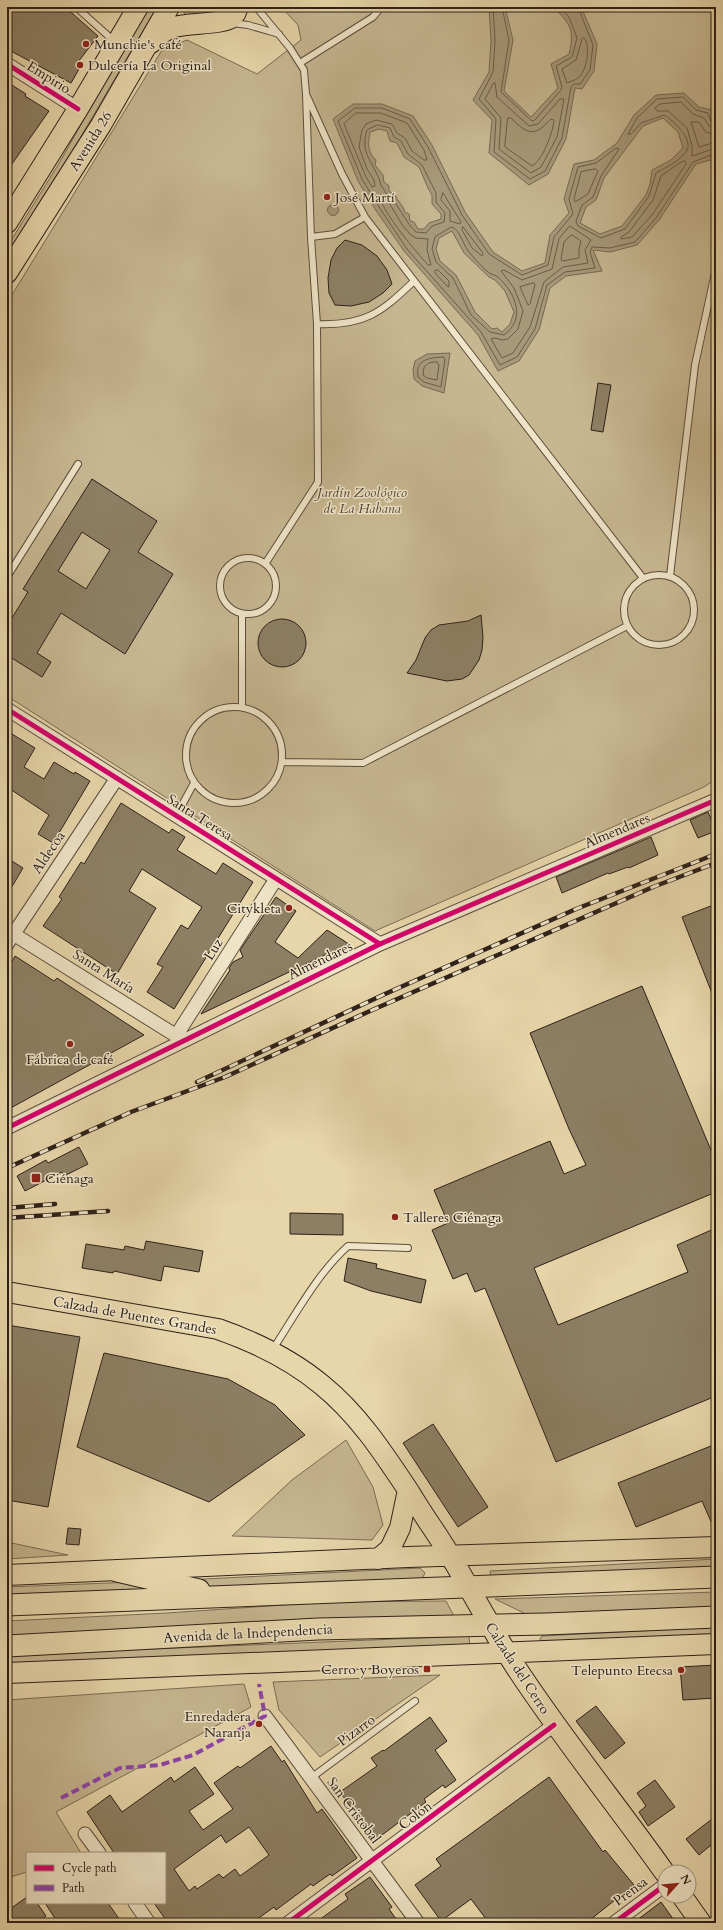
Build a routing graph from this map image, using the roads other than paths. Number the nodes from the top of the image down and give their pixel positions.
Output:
1 (76, 7) edge
2 (138, 7) edge
3 (169, 7) edge
4 (237, 7) edge
5 (256, 7) edge
6 (378, 7) edge
7 (216, 22) junction
8 (280, 35) junction
9 (117, 43) junction
10 (147, 47) junction
11 (300, 63) junction
12 (7, 64) edge
13 (306, 94) junction
14 (78, 109) junction
15 (365, 217) junction
16 (7, 223) edge
17 (311, 237) junction
18 (716, 268) edge
19 (7, 273) edge
20 (414, 281) junction
21 (317, 324) junction
22 (78, 464) dead end
23 (265, 564) junction
24 (670, 576) junction
25 (7, 577) edge
26 (643, 578) junction
27 (242, 614) junction
28 (627, 626) junction
29 (242, 707) junction
30 (7, 709) edge
31 (282, 762) junction
32 (117, 778) junction
33 (194, 783) junction
34 (716, 800) edge
35 (176, 816) junction
36 (276, 879) junction
37 (9, 936) edge
38 (380, 944) junction
39 (180, 1038) junction
40 (7, 1128) edge
41 (408, 1248) dead end
42 (7, 1292) edge
43 (271, 1352) junction
44 (408, 1490) junction
45 (716, 1547) edge
46 (450, 1556) junction
47 (378, 1559) junction
48 (117, 1571) junction
49 (7, 1575) edge
50 (716, 1577) edge
51 (468, 1586) junction
52 (225, 1596) junction
53 (7, 1605) edge
54 (716, 1616) edge
55 (490, 1625) junction
56 (716, 1644) edge
57 (7, 1646) edge
58 (506, 1652) junction
59 (7, 1672) edge
60 (416, 1701) dead end
61 (265, 1716) dead end
62 (554, 1725) junction
63 (311, 1778) junction
64 (85, 1834) dead end
65 (97, 1852) edge
66 (373, 1862) junction
67 (659, 1864) edge
68 (657, 1891) edge
69 (136, 1904) edge
70 (688, 1904) edge
71 (149, 1923) edge
72 (288, 1923) edge
73 (418, 1923) edge
74 (614, 1923) edge
75 (701, 1923) edge

1 - 9 lane
2 - 9 main road, Avenida 26
3 - 10 main road, Avenida 26
4 - 7 main road
5 - 8 lane
6 - 11 lane
7 - 8 lane
7 - 10 main road
8 - 11 lane
9 - 14 main road, Avenida 26
10 - 19 main road, Avenida 26
11 - 13 lane
12 - 14 street, Empirio
13 - 15 lane
13 - 17 lane
14 - 16 main road, Avenida 26
15 - 17 lane
15 - 20 lane
17 - 21 lane
18 - 24 lane
20 - 21 lane
20 - 26 lane
21 - 23 lane
22 - 25 lane
23 - 27 lane
23 - 27 lane
24 - 26 lane
24 - 28 lane
26 - 28 lane
27 - 29 lane
28 - 31 lane
29 - 31 lane
29 - 33 lane
30 - 32 street, Santa Teresa
31 - 33 lane
32 - 35 street, Santa Teresa
32 - 37 street, Aldecoa
33 - 35 lane
34 - 38 street, Almendares
35 - 36 street, Santa Teresa
36 - 38 street, Santa Teresa
36 - 39 street, Luz
37 - 39 street, Santa María
38 - 39 street, Almendares
39 - 40 street, Almendares
41 - 43 lane
42 - 43 main road, Calzada de Puentes Grandes
43 - 44 main road, Calzada de Puentes Grandes
44 - 46 main road, Calzada de Puentes Grandes
44 - 47 main road
45 - 46 main road
46 - 47 main road
46 - 51 main road, Calzada del Cerro
47 - 48 main road
48 - 49 main road
48 - 52 highway
50 - 51 highway
51 - 52 highway
51 - 55 main road, Calzada del Cerro
52 - 53 highway
54 - 55 highway, Avenida de la Independencia
55 - 57 highway, Avenida de la Independencia
55 - 58 main road, Calzada del Cerro
56 - 58 main road
58 - 59 main road
58 - 62 main road, Calzada del Cerro
60 - 63 lane, Pizarro
61 - 63 street, San Cristobal
62 - 66 street, Colón
62 - 67 main road, Calzada del Cerro
63 - 66 street, San Cristobal
64 - 65 street
66 - 72 street, Colón
66 - 73 street, San Cristobal
68 - 74 street, Prensa
69 - 71 street
70 - 75 main road

